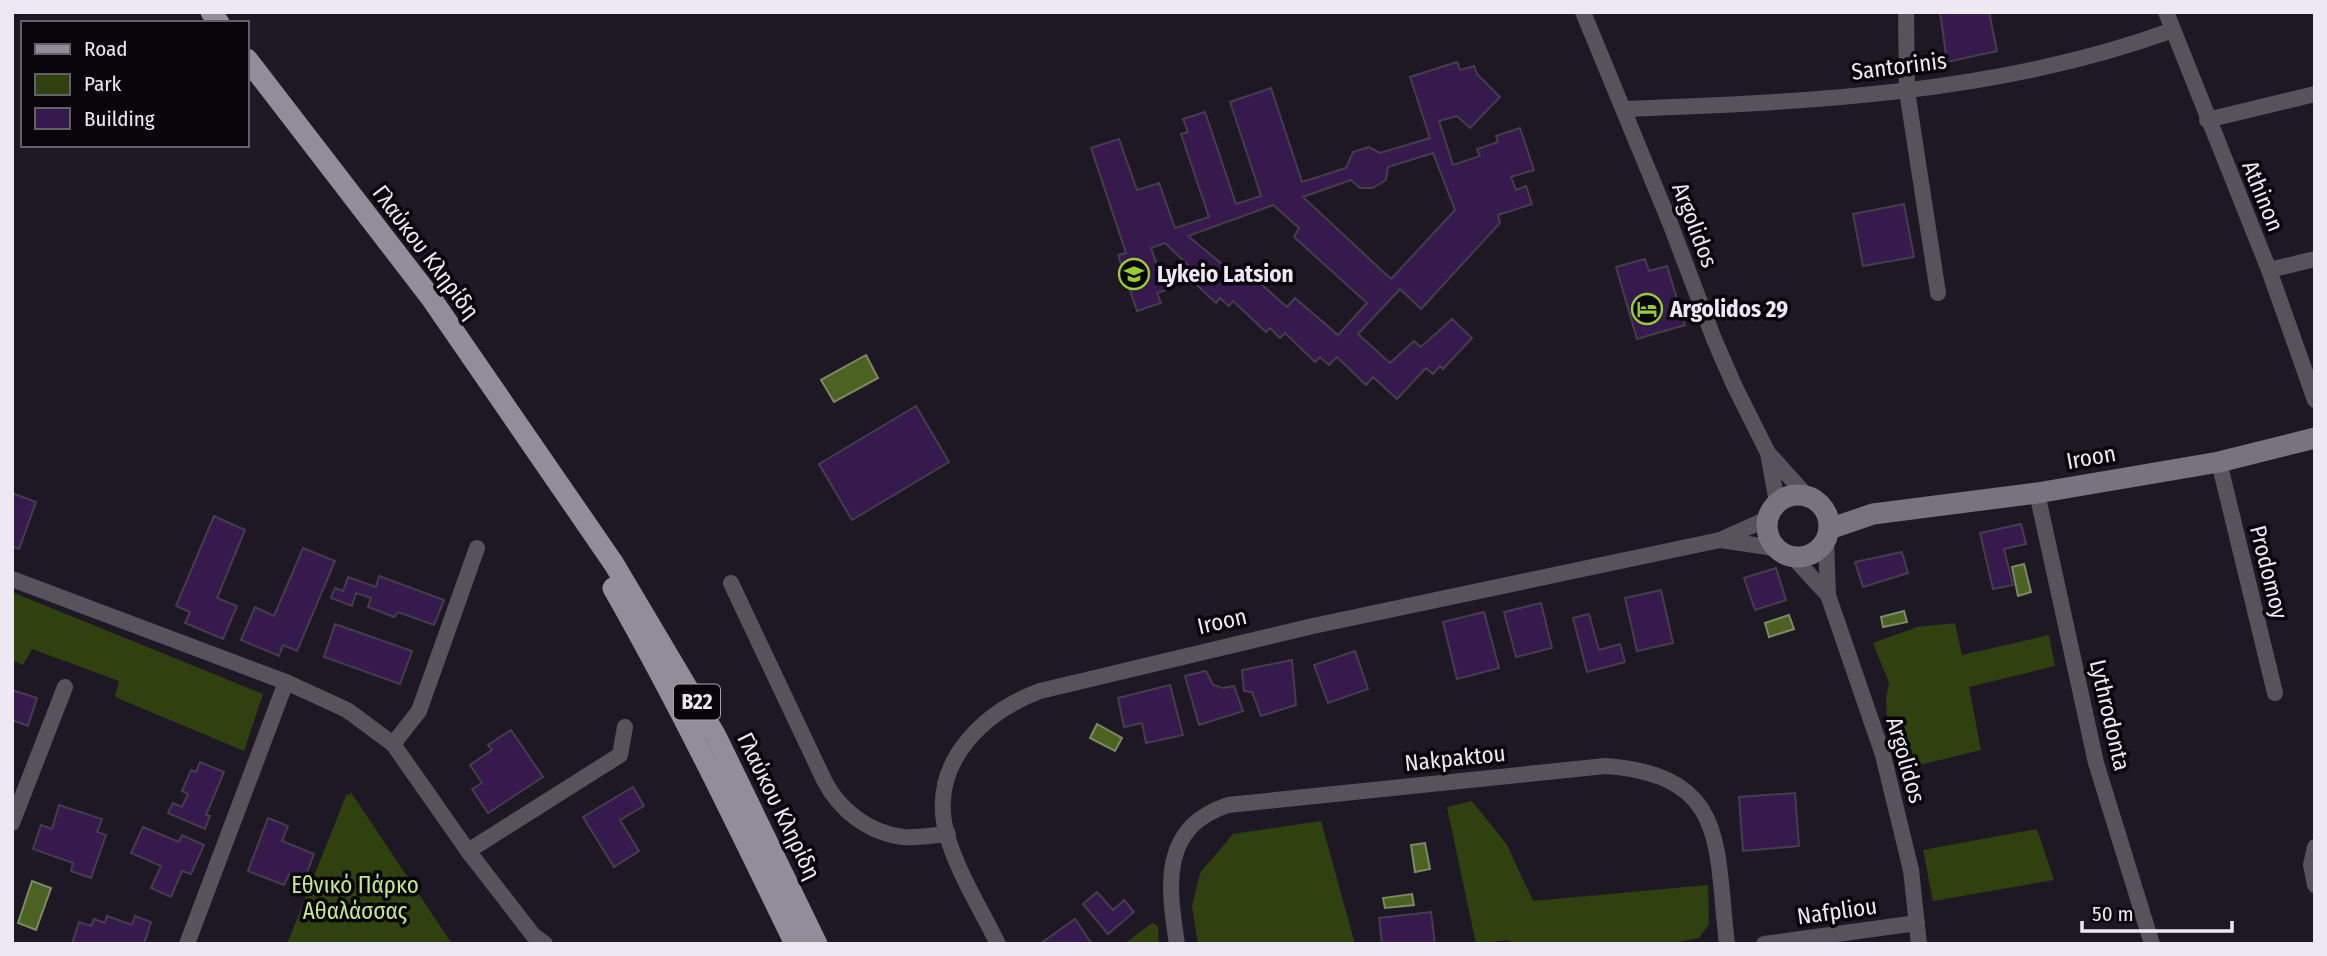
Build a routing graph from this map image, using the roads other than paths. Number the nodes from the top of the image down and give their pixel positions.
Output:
1 (1583, 12) edge
2 (1906, 12) edge
3 (2166, 12) edge
4 (2173, 30) junction
5 (248, 60) edge
6 (1907, 91) junction
7 (2315, 94) edge
8 (1624, 109) junction
9 (2207, 120) junction
10 (2315, 259) edge
11 (2269, 270) junction
12 (1938, 293) dead end
13 (2315, 400) edge
14 (2315, 438) edge
15 (1768, 453) junction
16 (2219, 463) junction
17 (2037, 493) junction
18 (1772, 510) junction
19 (1822, 518) junction
20 (1720, 540) junction
21 (477, 548) dead end
22 (1784, 552) junction
23 (12, 579) edge
24 (731, 583) dead end
25 (1828, 595) junction
26 (286, 682) junction
27 (65, 687) dead end
28 (2275, 693) dead end
29 (625, 727) dead end
30 (393, 744) junction
31 (12, 823) edge
32 (948, 834) junction
33 (2315, 847) edge
34 (468, 851) junction
35 (2315, 885) edge
36 (1917, 923) junction
37 (805, 942) edge
38 (187, 944) edge
39 (545, 944) edge
40 (998, 944) edge
41 (1177, 944) edge
42 (1727, 944) edge
43 (1763, 944) edge
44 (1919, 944) edge
45 (2152, 944) edge

1 - 8 street, Argolidos
2 - 6 street
3 - 4 street, Athinon
4 - 6 street, Santorinis
4 - 9 street, Athinon
5 - 37 main road, Γλαύκου Κληρίδη / B22
6 - 8 street, Santorinis
6 - 12 street
7 - 9 street
8 - 15 street, Argolidos
9 - 11 street, Athinon
10 - 11 street
11 - 13 street, Athinon
14 - 16 street, Iroon
15 - 18 street, Argolidos
15 - 19 street, Argolidos
16 - 17 street, Iroon
16 - 28 street, Prodomoy
17 - 19 street, Iroon
17 - 45 street, Lythrodonta
18 - 19 street
18 - 20 street, Iroon
18 - 22 street
19 - 22 street
19 - 25 street, Argolidos
20 - 22 street, Iroon
20 - 32 street, Iroon
21 - 30 street
22 - 25 street, Argolidos
23 - 26 street
24 - 32 street
25 - 36 street, Argolidos
26 - 30 street
26 - 38 street
27 - 31 street
29 - 34 street
30 - 34 street
32 - 40 street, Iroon
33 - 35 street
34 - 39 street
36 - 43 street, Nafpliou
36 - 44 street, Argolidos
41 - 42 street, Nakpaktou

